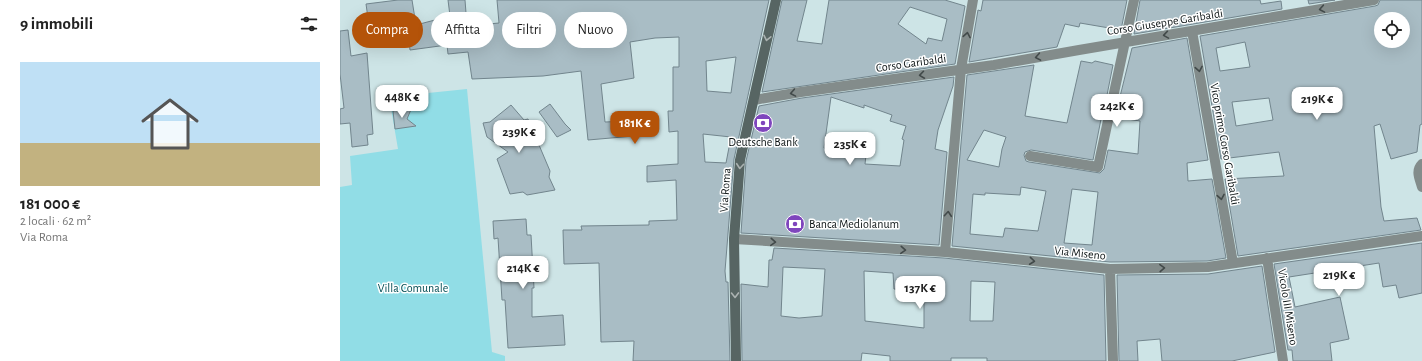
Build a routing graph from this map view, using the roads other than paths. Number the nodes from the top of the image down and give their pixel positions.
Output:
1 (776, 0) edge
2 (973, 0) edge
3 (1134, 0) edge
4 (1374, 0) edge
5 (1192, 31) junction
6 (1124, 42) junction
7 (961, 69) junction
8 (754, 100) junction
9 (1030, 156) dead end
10 (1422, 164) edge
11 (1422, 187) edge
12 (1422, 236) edge
13 (734, 239) junction
14 (944, 252) junction
15 (1267, 258) junction
16 (1233, 263) junction
17 (1110, 269) junction
18 (736, 361) edge
19 (1114, 361) edge
20 (1283, 361) edge

1 -> 8 street, Via Roma
7 -> 2 street
3 - 6 street
4 -> 5 street, Corso Giuseppe Garibaldi
5 -> 6 street, Corso Giuseppe Garibaldi
5 -> 16 street, Vico primo Corso Garibaldi
6 -> 7 street, Corso Giuseppe Garibaldi
6 - 9 street
7 -> 8 street, Corso Garibaldi
14 -> 7 street, Corso Garibaldi
8 -> 13 street, Via Roma
10 - 11 street
12 - 15 street, Via Miseno
13 -> 14 street, Via Miseno
13 -> 18 street, Via Roma
14 -> 17 street, Via Miseno
15 - 16 street, Via Miseno
15 - 20 street, Vicolo III Miseno
17 -> 16 street, Via Miseno
17 - 19 street

